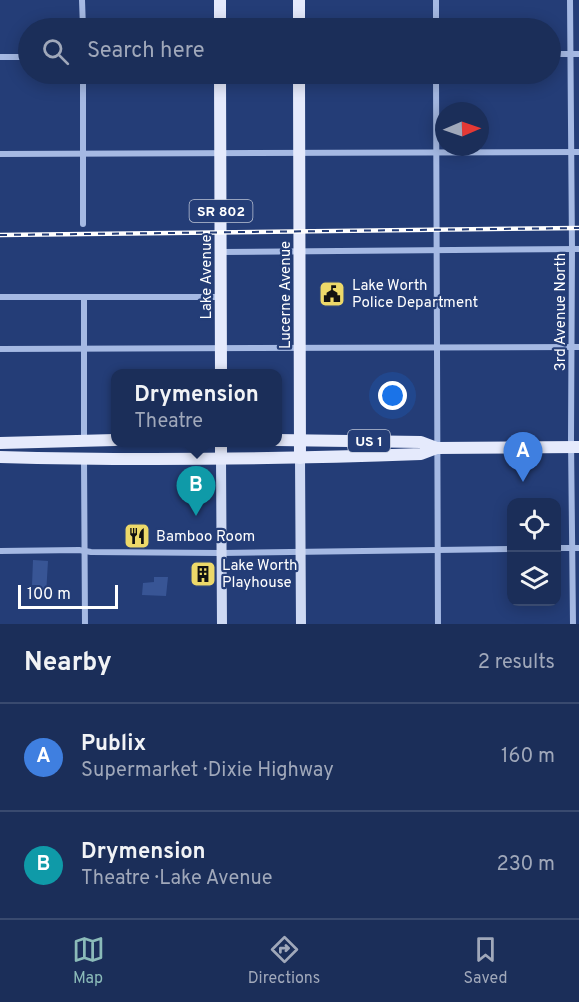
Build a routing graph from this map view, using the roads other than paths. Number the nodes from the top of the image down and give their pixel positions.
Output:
1 (82, 0) edge
2 (220, 0) edge
3 (299, 0) edge
4 (436, 0) edge
5 (570, 0) edge
6 (82, 18) edge
7 (220, 18) edge
8 (299, 18) edge
9 (436, 18) edge
10 (561, 54) edge
11 (570, 54) junction
12 (579, 54) edge
13 (0, 57) edge
14 (18, 57) edge
15 (83, 84) edge
16 (220, 84) edge
17 (299, 84) edge
18 (436, 84) edge
19 (436, 102) edge
20 (575, 152) edge
21 (220, 153) junction
22 (299, 153) junction
23 (435, 153) edge
24 (489, 153) edge
25 (0, 154) edge
26 (83, 154) junction
27 (437, 156) edge
28 (83, 224) dead end
29 (576, 249) edge
30 (300, 250) junction
31 (438, 250) junction
32 (221, 252) junction
33 (0, 297) edge
34 (84, 297) junction
35 (222, 297) junction
36 (576, 347) edge
37 (221, 348) junction
38 (300, 348) junction
39 (437, 348) junction
40 (0, 349) edge
41 (84, 349) junction
42 (221, 369) edge
43 (111, 440) edge
44 (282, 440) edge
45 (300, 440) junction
46 (84, 441) junction
47 (0, 443) edge
48 (221, 447) edge
49 (575, 447) edge
50 (437, 448) junction
51 (0, 457) edge
52 (221, 458) junction
53 (300, 458) junction
54 (84, 459) junction
55 (576, 548) edge
56 (507, 549) edge
57 (438, 550) junction
58 (0, 551) edge
59 (85, 551) junction
60 (302, 552) junction
61 (221, 553) junction
62 (85, 624) edge
63 (222, 624) edge
64 (302, 624) edge
65 (438, 624) edge
66 (573, 624) edge

1 - 6 street
2 - 7 main road
3 - 8 main road
4 - 9 street
5 - 11 street, 3rd Avenue North
10 - 11 street
11 - 12 street
11 - 20 street, 3rd Avenue North
13 - 14 street
15 - 26 street
16 - 21 main road, Lake Avenue / SR 802
17 - 22 main road, Lucerne Avenue
18 - 19 street
20 - 24 street
20 - 29 street, 3rd Avenue North
21 - 22 street
21 - 26 street
21 - 32 main road, Lake Avenue / SR 802
22 - 23 street
22 - 30 main road, Lucerne Avenue
25 - 26 street
26 - 28 street
27 - 31 street
29 - 31 street
29 - 36 street, 3rd Avenue North
30 - 31 street
30 - 32 street
30 - 38 main road, Lucerne Avenue
31 - 39 street
32 - 35 main road, Lake Avenue / SR 802
33 - 34 street
34 - 35 street
34 - 41 street
35 - 37 main road, Lake Avenue / SR 802
36 - 39 street
36 - 49 street, 3rd Avenue North
37 - 38 street
37 - 41 street
37 - 42 main road, Lake Avenue / SR 802
38 - 39 street
38 - 45 main road, Lucerne Avenue
39 - 50 street
40 - 41 street
41 - 46 street
43 - 46 main road
44 - 45 main road, US 1
45 - 50 main road, US 1
45 - 53 main road, Lucerne Avenue
46 - 47 main road
48 - 52 main road
49 - 50 main road, US 1
49 - 55 street, 3rd Avenue North
50 - 53 main road, US 1
50 - 57 street
51 - 54 main road, US 1
52 - 53 main road, US 1
52 - 54 main road, US 1
52 - 61 main road
53 - 60 main road, Lucerne Avenue
54 - 59 street
55 - 66 street, 3rd Avenue North
56 - 57 street
57 - 60 street
57 - 65 street
58 - 59 street
59 - 61 street
59 - 62 street
60 - 61 street
60 - 64 main road, Lucerne Avenue
61 - 63 main road

